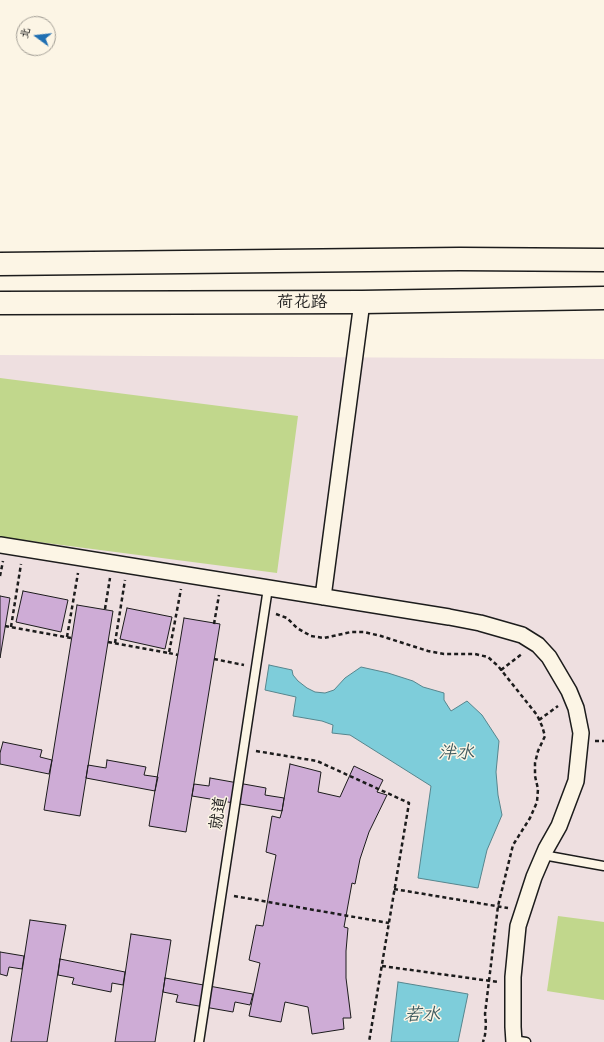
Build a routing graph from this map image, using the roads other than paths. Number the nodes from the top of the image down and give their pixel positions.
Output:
1 (604, 260) edge
2 (0, 264) edge
3 (604, 298) edge
4 (362, 302) junction
5 (0, 303) edge
6 (0, 546) edge
7 (268, 588) junction
8 (323, 597) junction
9 (543, 855) junction
10 (604, 866) edge
11 (518, 1041) edge
12 (199, 1042) edge

1 - 2 main road
3 - 4 main road, 荷花路
4 - 5 main road, 荷花路
4 - 8 street
6 - 7 street
7 - 8 street
7 - 12 lane, 就道
8 - 9 street
9 - 10 lane
9 - 11 street

